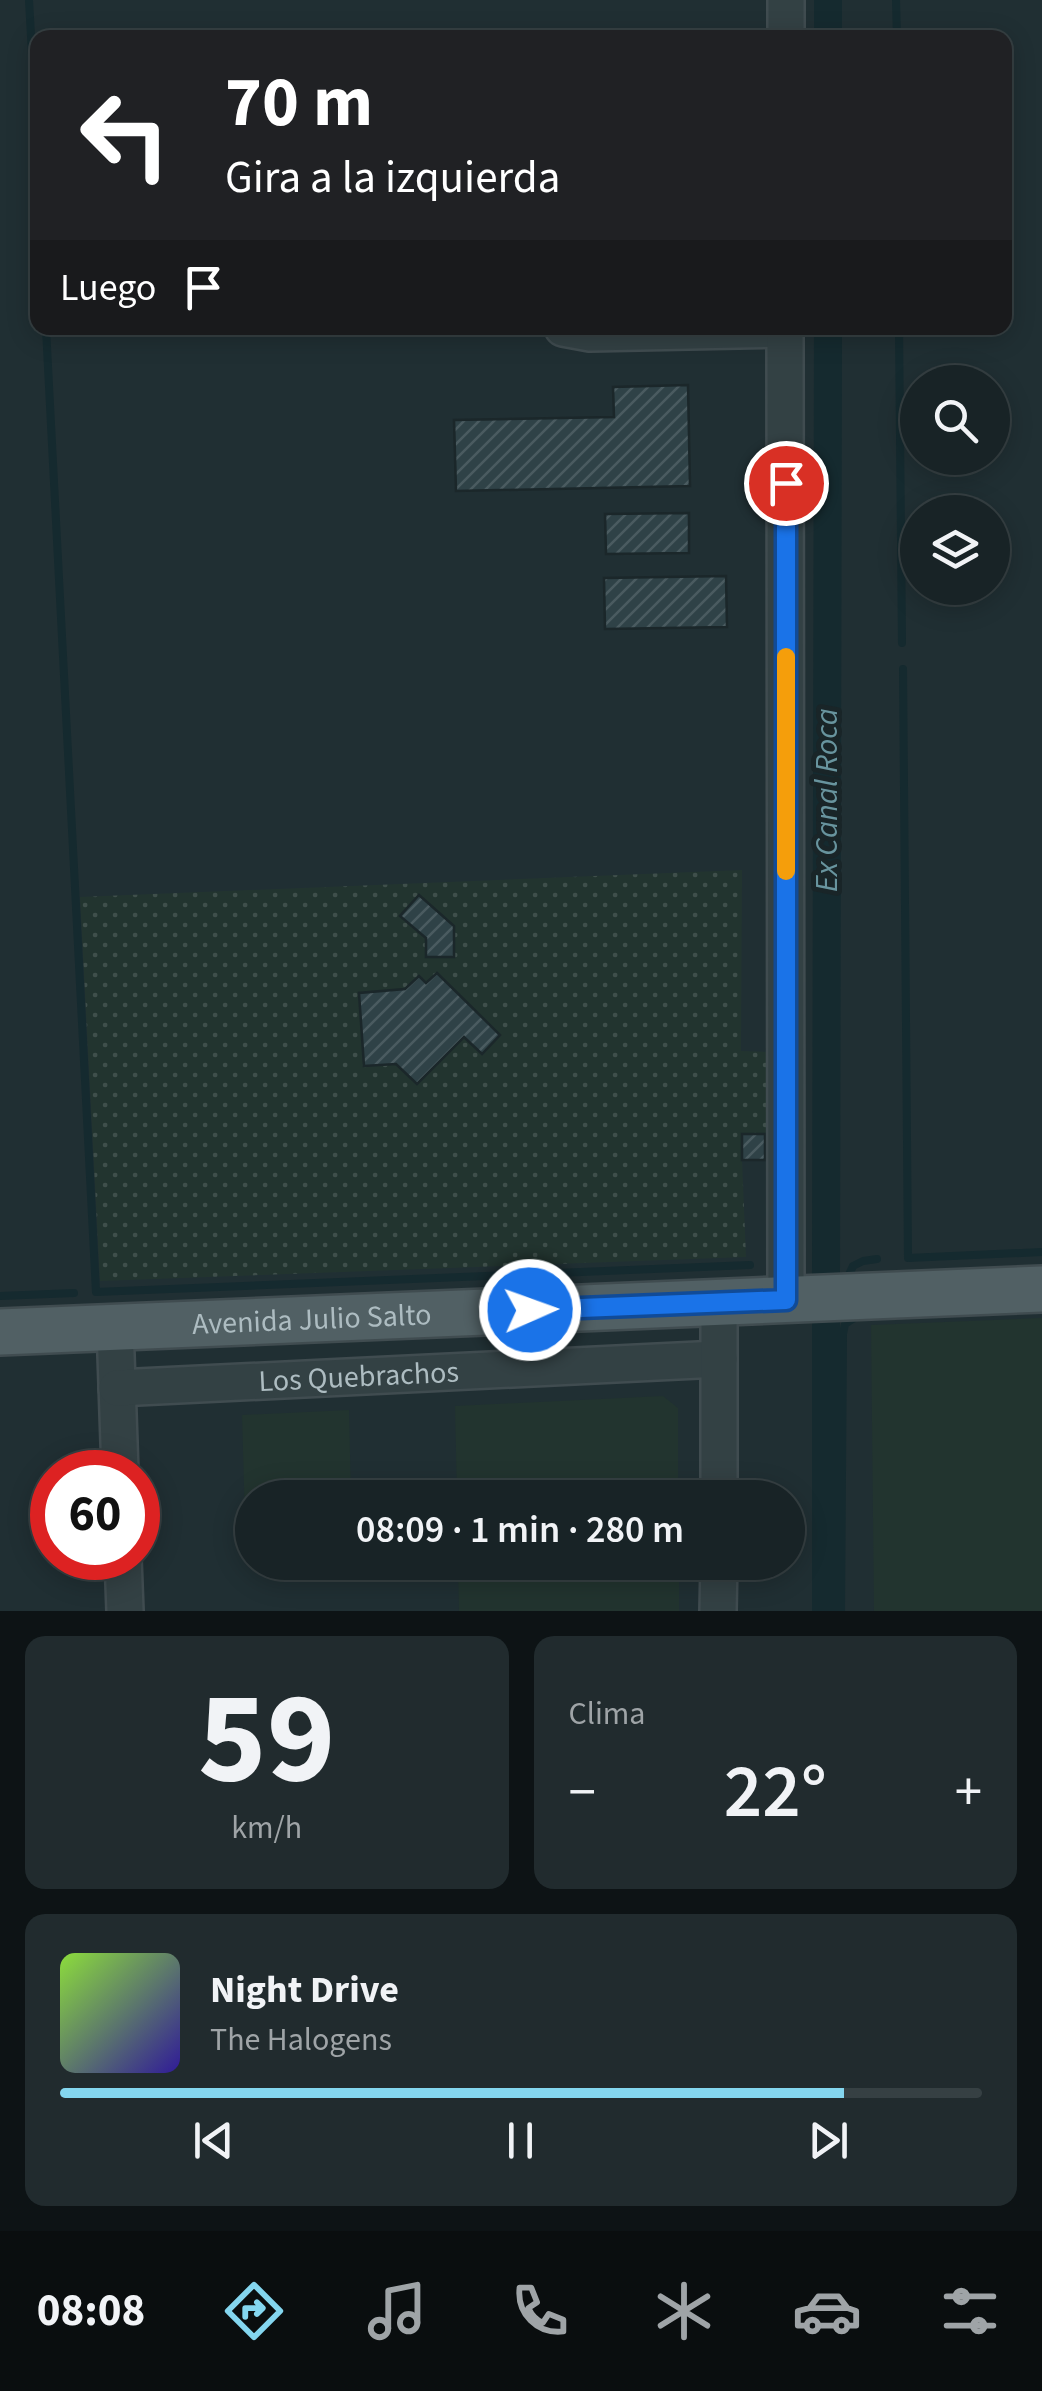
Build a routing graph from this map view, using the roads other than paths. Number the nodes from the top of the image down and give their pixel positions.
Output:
1 (786, 0) edge
2 (786, 30) edge
3 (786, 335) edge
4 (1042, 1289) edge
5 (786, 1300) junction
6 (719, 1302) junction
7 (115, 1326) junction
8 (0, 1332) edge
9 (720, 1359) junction
10 (117, 1388) junction
11 (119, 1450) edge
12 (719, 1480) edge
13 (124, 1580) edge
14 (718, 1580) edge
15 (125, 1611) edge
16 (718, 1611) edge

1 - 2 street
3 - 5 street
4 - 5 main road, Avenida Julio Salto
5 - 6 main road, Avenida Julio Salto
6 - 7 main road, Avenida Julio Salto
6 - 9 street
7 - 8 main road, Avenida Julio Salto
7 - 10 street
9 - 10 street, Los Quebrachos
9 - 12 street
10 - 11 street
13 - 15 street
14 - 16 street

